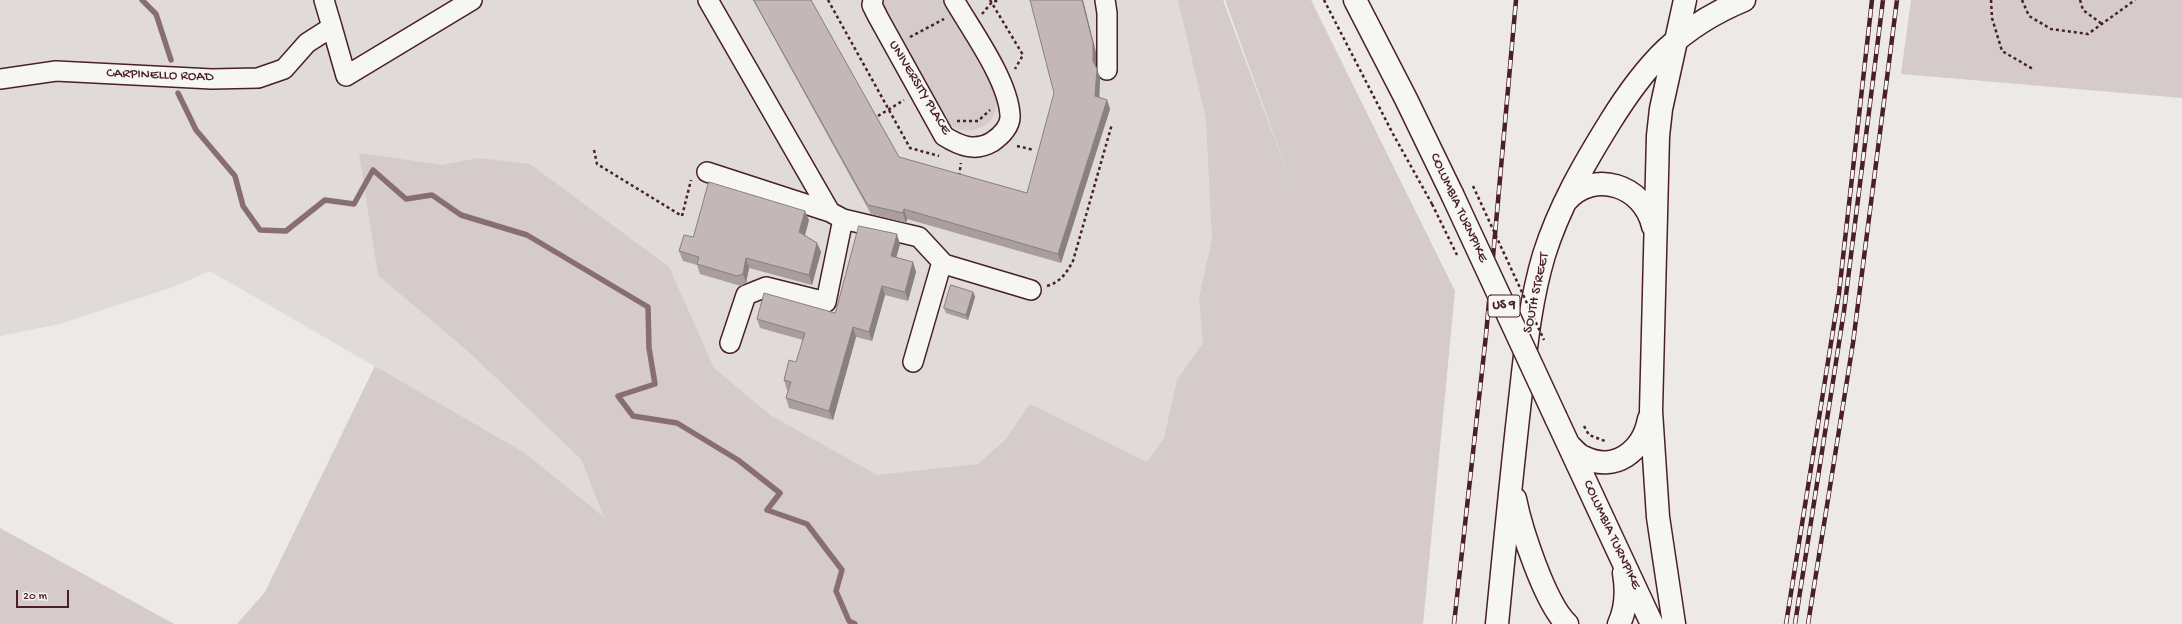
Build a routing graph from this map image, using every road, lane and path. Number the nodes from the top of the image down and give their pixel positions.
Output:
1 (324, 0) edge
2 (472, 0) edge
3 (708, 0) edge
4 (828, 0) edge
5 (873, 0) edge
6 (990, 0) edge
7 (1105, 0) edge
8 (1324, 0) edge
9 (1355, 0) edge
10 (1684, 0) edge
11 (1744, 0) edge
12 (1991, 0) edge
13 (2022, 0) edge
14 (2080, 0) edge
15 (2135, 0) edge
16 (958, 5) edge
17 (2102, 24) junction
18 (332, 27) junction
19 (906, 40) dead end
20 (1676, 40) junction
21 (2033, 69) dead end
22 (1107, 70) dead end
23 (1011, 75) dead end
24 (0, 79) edge
25 (991, 106) dead end
26 (958, 122) dead end
27 (1112, 124) dead end
28 (1020, 139) dead end
29 (1017, 146) junction
30 (594, 150) dead end
31 (1034, 150) dead end
32 (1011, 151) dead end
33 (947, 158) dead end
34 (954, 160) dead end
35 (962, 162) junction
36 (969, 164) dead end
37 (707, 172) joint
38 (959, 176) edge
39 (1473, 186) dead end
40 (1564, 203) junction
41 (1432, 204) dead end
42 (837, 216) junction
43 (1654, 235) junction
44 (942, 262) junction
45 (1031, 290) joint
46 (730, 343) dead end
47 (1546, 345) dead end
48 (913, 362) dead end
49 (1651, 411) junction
50 (1569, 445) junction
51 (1511, 480) junction
52 (1622, 558) junction
53 (1497, 624) edge
54 (1567, 624) edge
55 (1619, 624) edge
56 (1652, 624) edge
57 (1674, 624) edge

1 - 18 lane
2 - 18 lane
3 - 42 lane
4 - 33 path
5 - 16 lane, UNIVERSITY PLACE
6 - 23 path
7 - 22 lane
8 - 41 path
9 - 50 main road, COLUMBIA TURNPIKE / US 9, bridge
10 - 20 main road
11 - 20 main road, SOUTH STREET
12 - 21 path
13 - 17 path
14 - 17 path
15 - 17 path
16 - 19 path
18 - 24 lane, CARPINELLO ROAD
20 - 40 main road, SOUTH STREET
20 - 43 main road
25 - 26 path
27 - 45 path
28 - 29 path
29 - 31 path
29 - 32 path
30 - 37 path
34 - 35 path
35 - 36 path
35 - 38 path
37 - 42 lane
39 - 47 path, bridge
40 - 43 main road
40 - 51 main road, SOUTH STREET
42 - 44 lane
42 - 46 lane
43 - 49 main road
44 - 45 lane
44 - 48 lane
49 - 50 main road
49 - 57 main road
50 - 52 main road, COLUMBIA TURNPIKE / US 9
51 - 53 main road, SOUTH STREET
51 - 54 main road
52 - 55 main road
52 - 56 main road, COLUMBIA TURNPIKE / US 9

